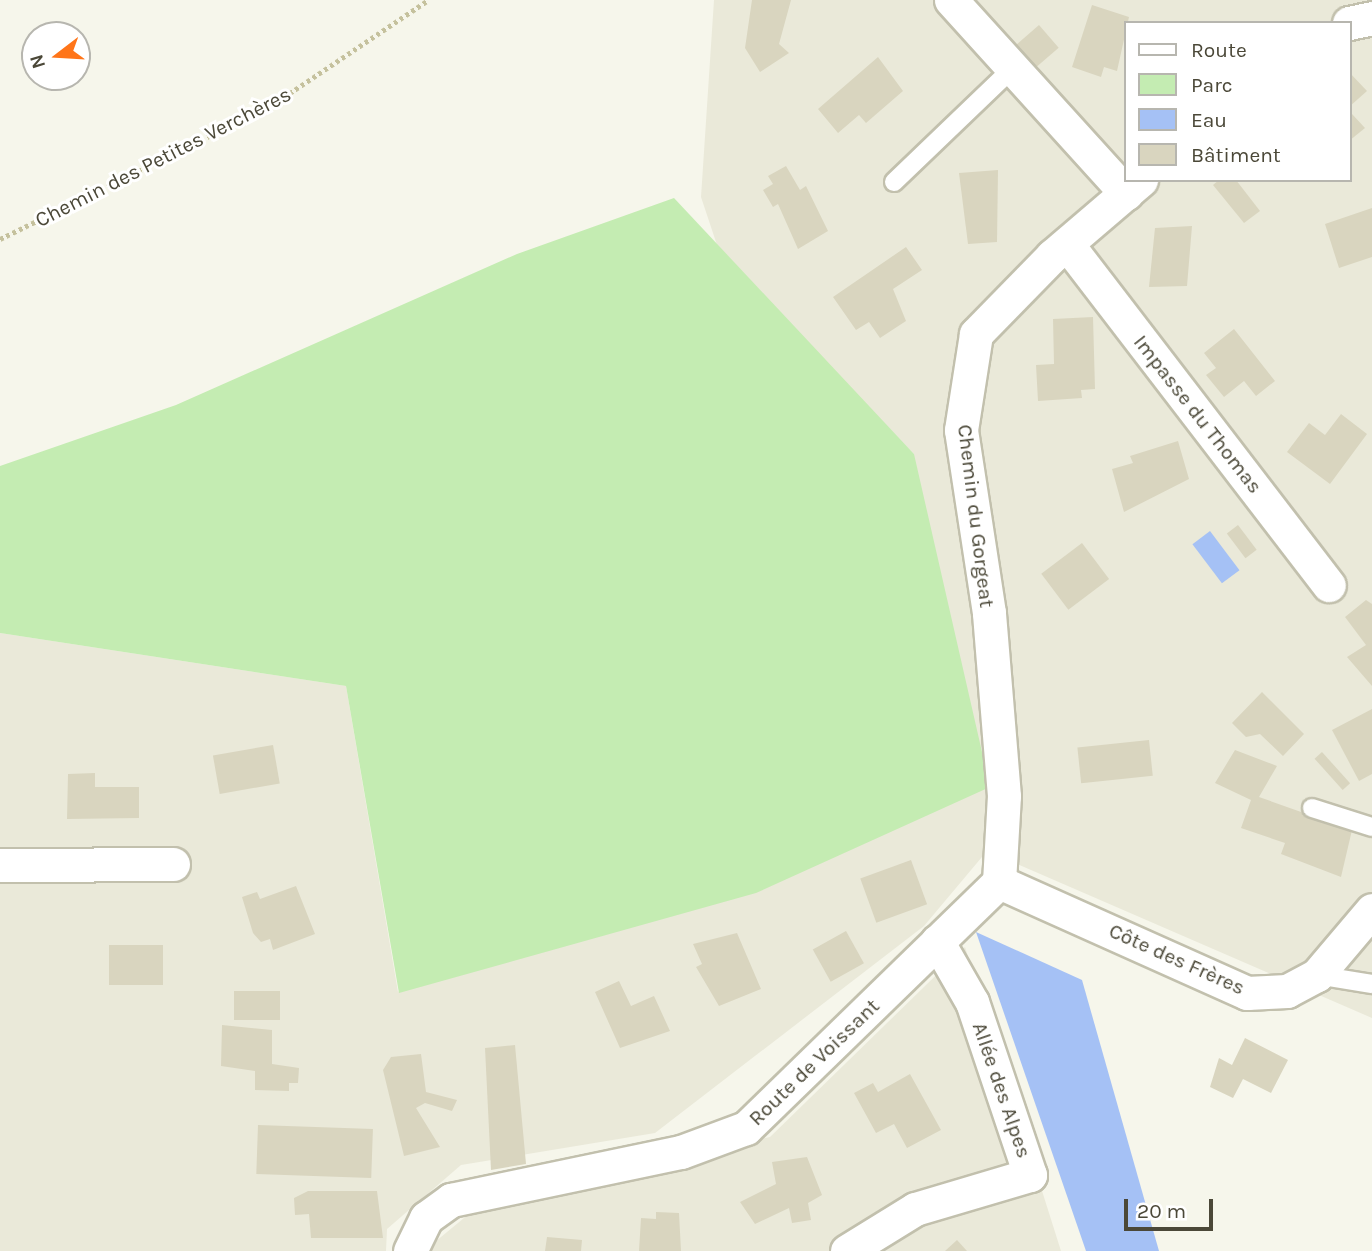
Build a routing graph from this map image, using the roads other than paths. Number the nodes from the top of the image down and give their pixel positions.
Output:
1 (951, 0) edge
2 (1372, 18) edge
3 (1351, 23) edge
4 (1016, 65) junction
5 (1124, 176) edge
6 (894, 182) dead end
7 (1134, 186) edge
8 (1067, 244) junction
9 (1329, 585) dead end
10 (1312, 808) dead end
11 (1372, 827) edge
12 (0, 864) edge
13 (173, 864) dead end
14 (999, 882) junction
15 (1372, 910) edge
16 (937, 941) junction
17 (1317, 975) junction
18 (1372, 984) edge
19 (410, 1251) edge
20 (847, 1251) edge

1 - 4 street
2 - 3 street
4 - 5 street
4 - 6 lane
7 - 8 street, Chemin du Gorgeat
8 - 9 street, Impasse du Thomas
8 - 14 street, Chemin du Gorgeat
10 - 11 lane
12 - 13 street
14 - 16 street, Route de Voissant
14 - 17 street, Côte des Frères
15 - 17 street, Côte des Frères
16 - 19 street, Route de Voissant
16 - 20 street, Allée des Alpes
17 - 18 lane

